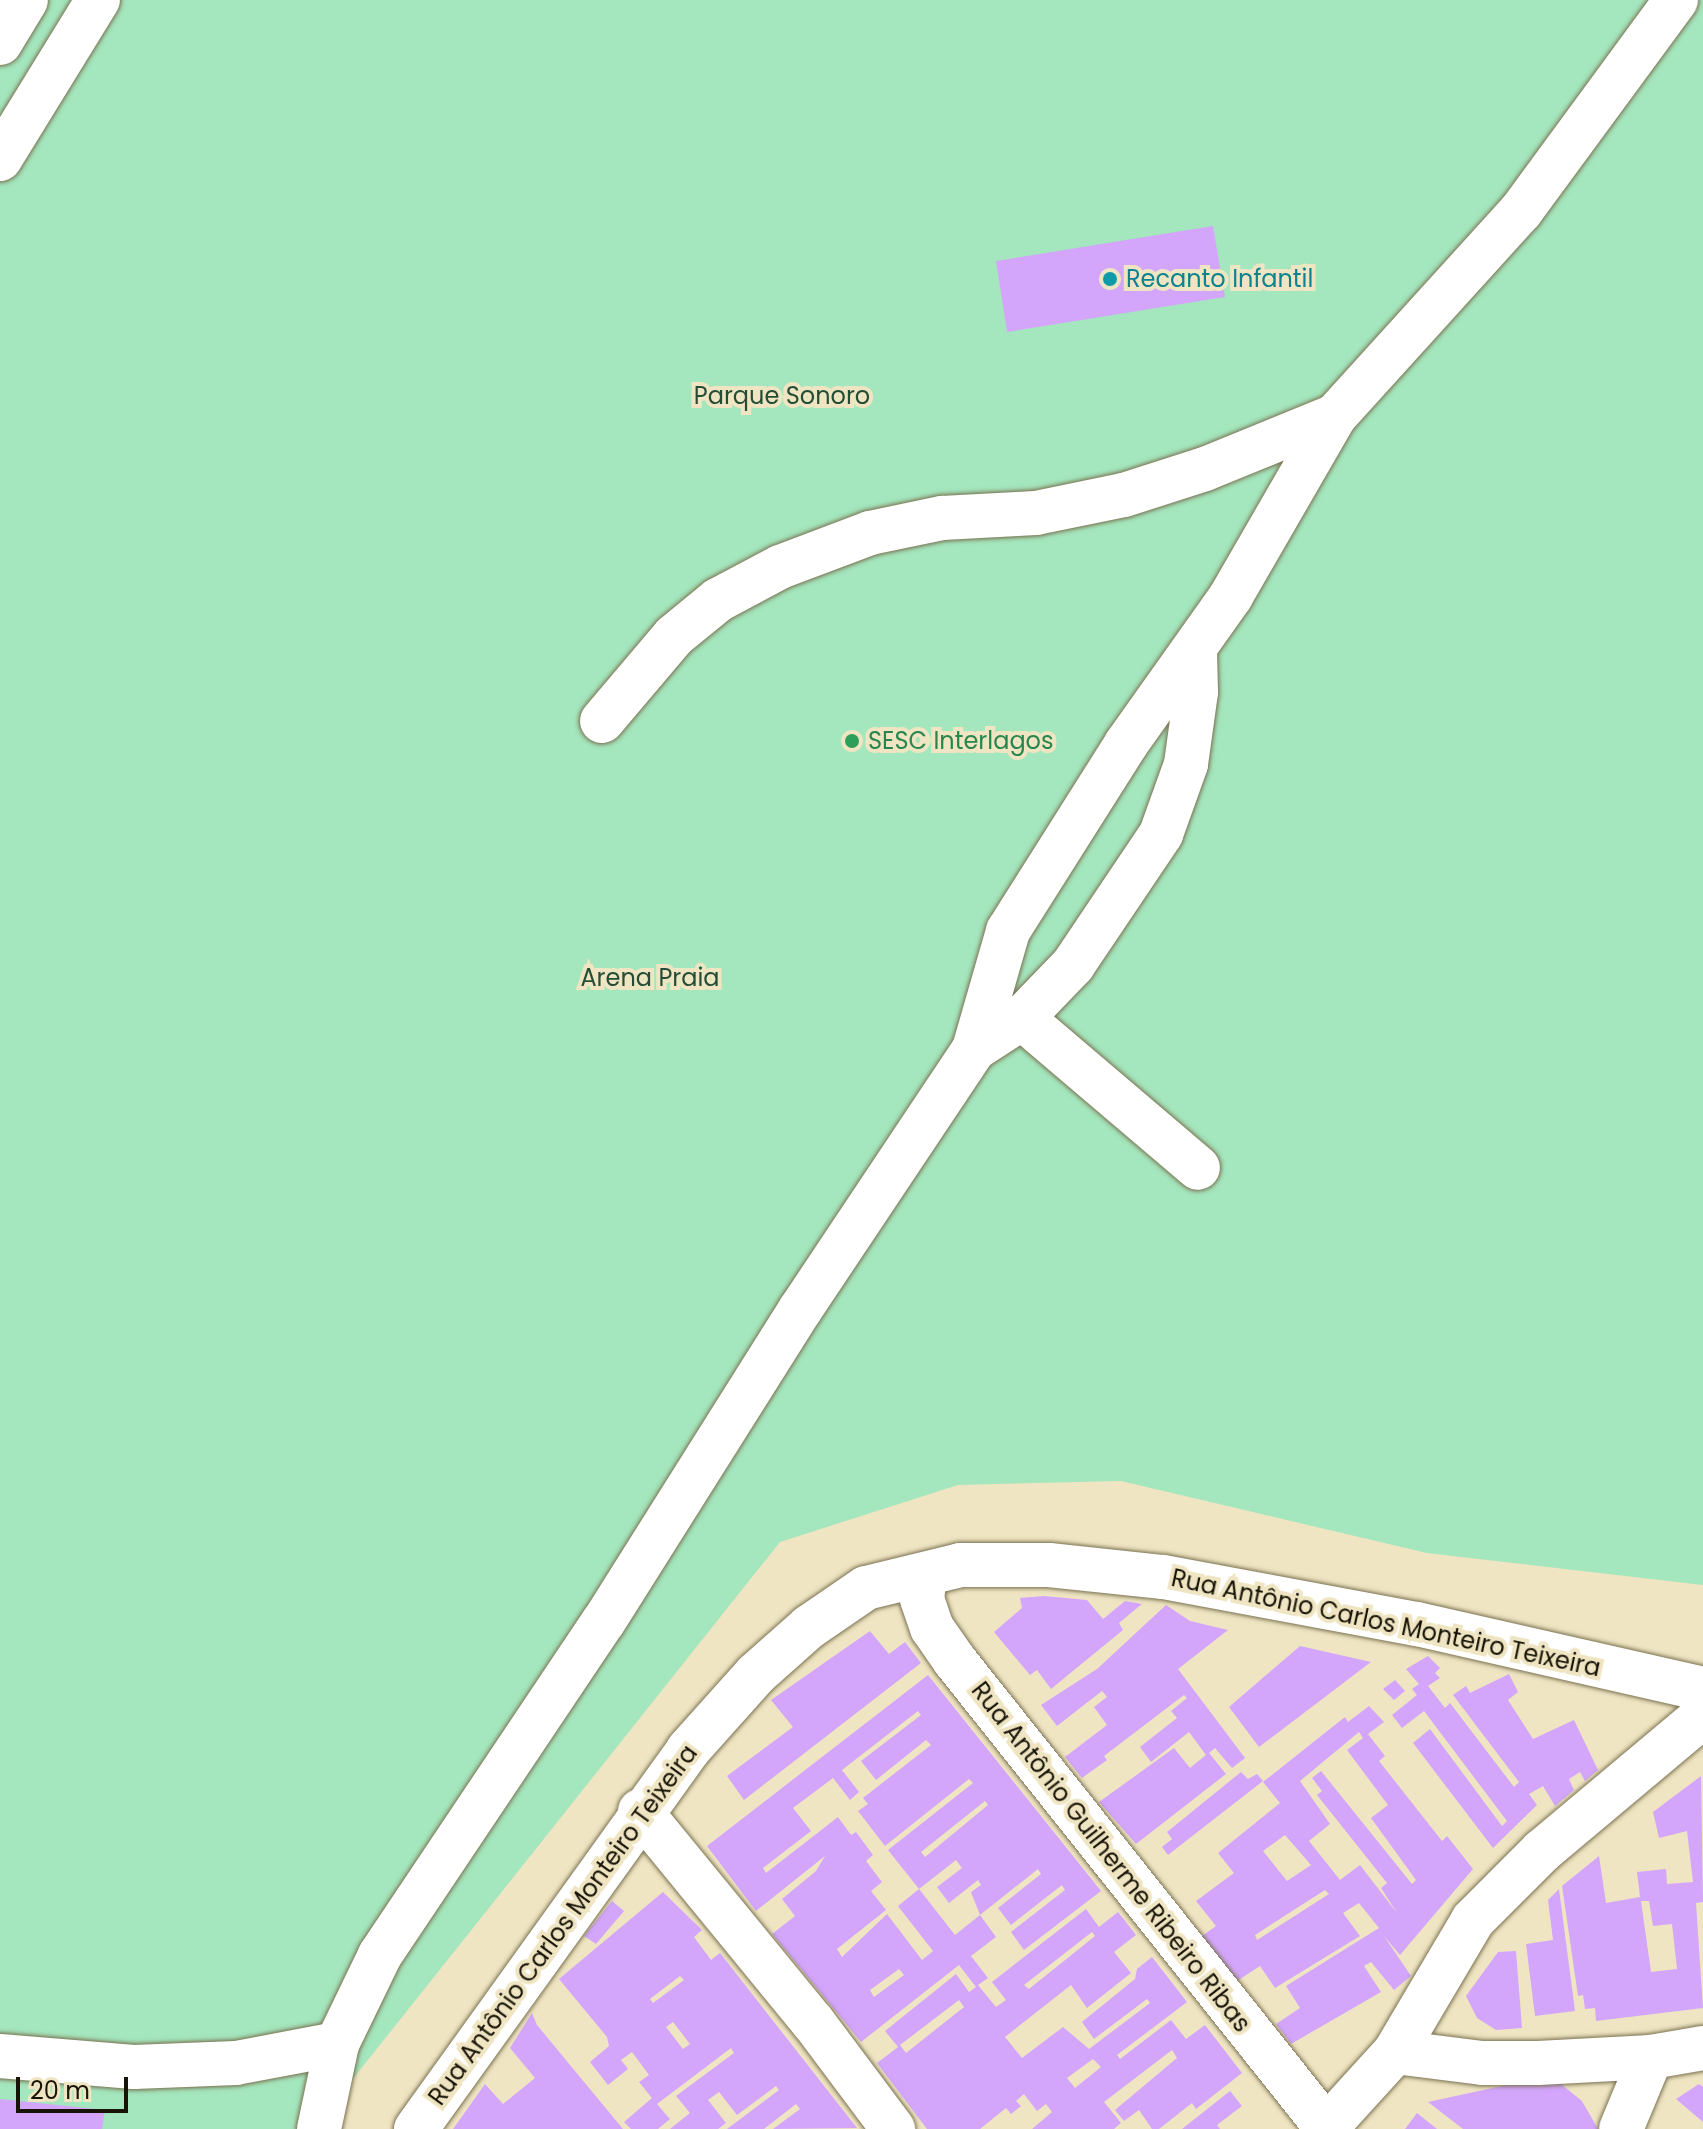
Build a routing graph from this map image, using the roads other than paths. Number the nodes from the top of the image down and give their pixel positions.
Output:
1 (26, 0) edge
2 (98, 0) edge
3 (1676, 0) edge
4 (0, 43) edge
5 (0, 159) edge
6 (1335, 416) junction
7 (1195, 650) junction
8 (602, 721) dead end
9 (1022, 1018) junction
10 (974, 1049) junction
11 (1198, 1168) dead end
12 (925, 1575) junction
13 (1703, 1689) edge
14 (1703, 1716) edge
15 (640, 1811) junction
16 (337, 2044) junction
17 (1703, 2048) edge
18 (1395, 2052) junction
19 (0, 2056) edge
20 (1651, 2057) junction
21 (1326, 2128) edge
22 (319, 2129) edge
23 (416, 2129) edge
24 (893, 2129) edge
25 (1621, 2129) edge

1 - 4 street
2 - 5 street
3 - 6 street
6 - 7 street
6 - 8 street
7 - 9 street
7 - 10 street
9 - 10 street
9 - 11 street
10 - 16 street
12 - 13 street, Rua Antônio Carlos Monteiro Teixeira
12 - 15 street, Rua Antônio Carlos Monteiro Teixeira
12 - 21 street, Rua Antônio Guilherme Ribeiro Ribas
14 - 18 street
15 - 23 street, Rua Antônio Carlos Monteiro Teixeira
15 - 24 street
16 - 19 street
16 - 22 street
17 - 20 street
18 - 20 street
18 - 21 street
20 - 25 street

